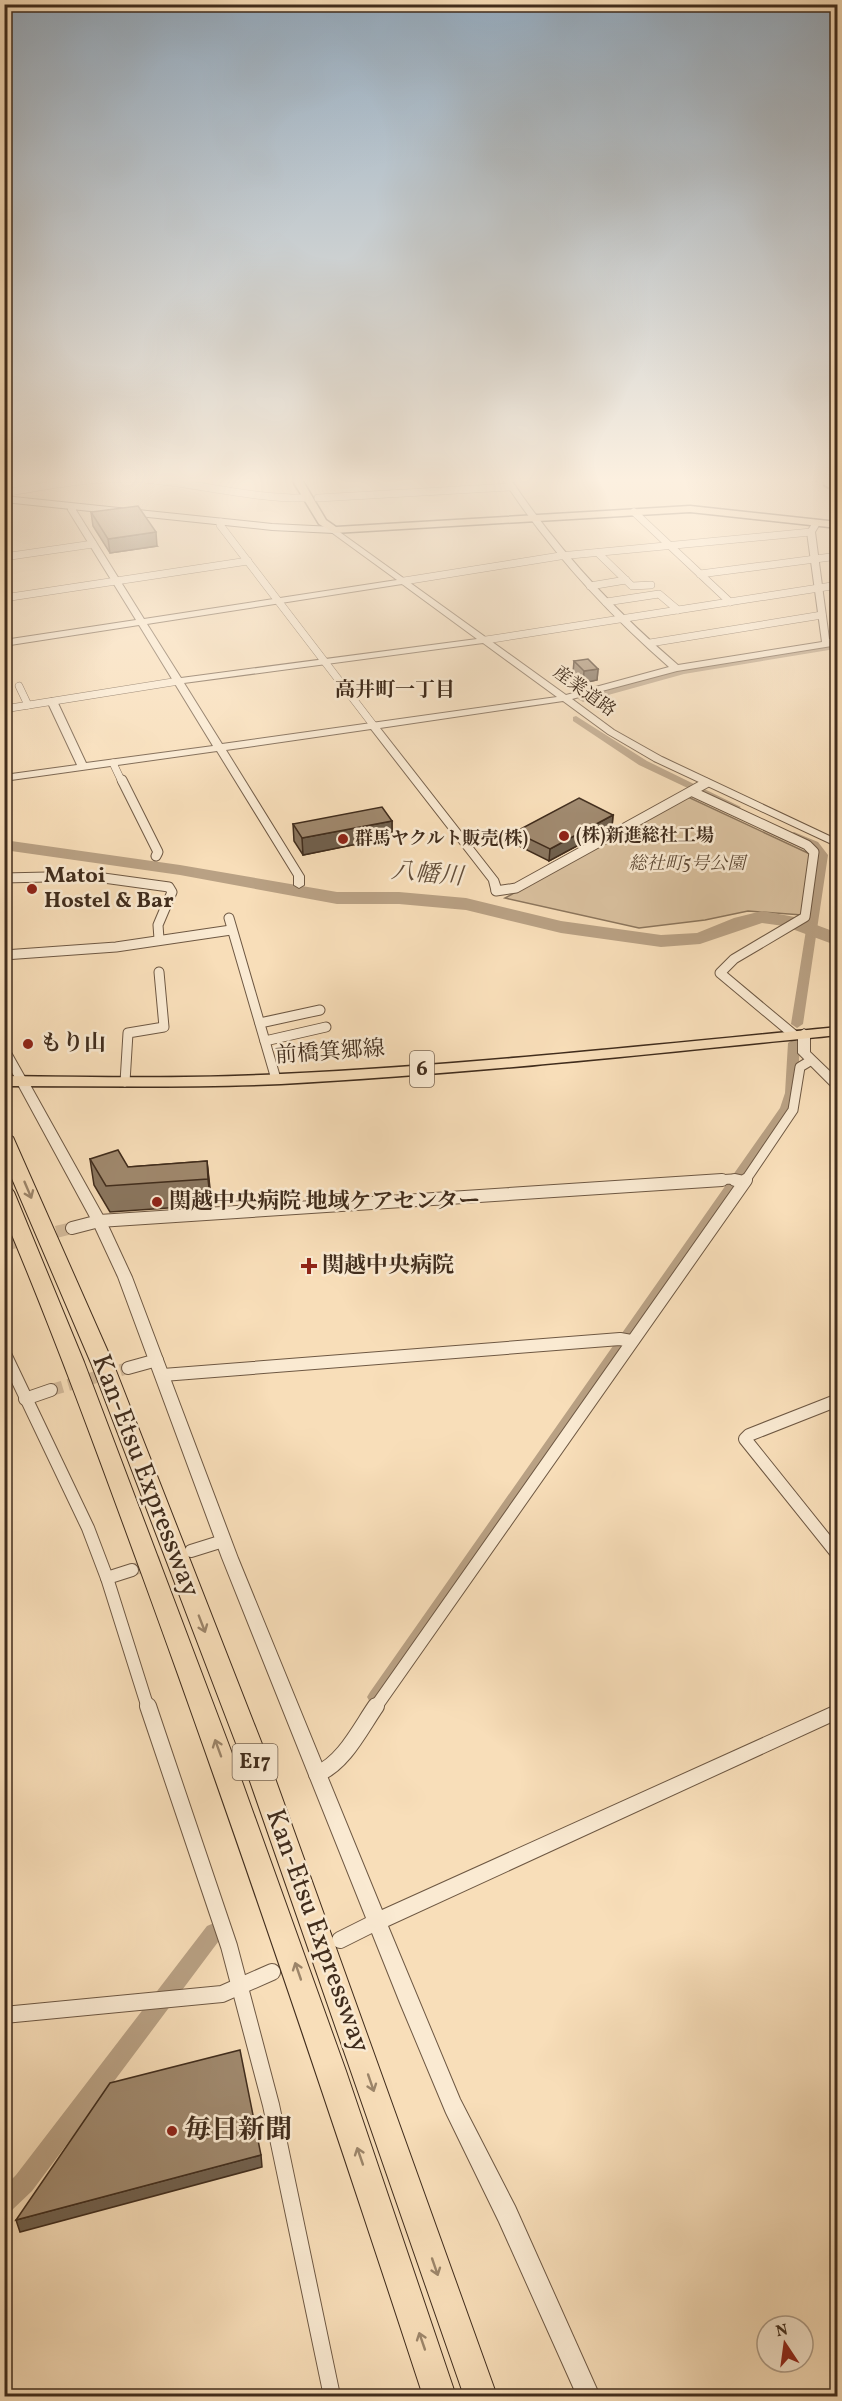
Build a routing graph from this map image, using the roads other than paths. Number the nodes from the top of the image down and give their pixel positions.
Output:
1 (57, 590) edge
2 (123, 590) edge
3 (270, 590) edge
4 (347, 590) edge
5 (417, 590) edge
6 (594, 590) edge
7 (717, 590) edge
8 (806, 590) edge
9 (819, 590) edge
10 (4, 598) edge
11 (278, 601) junction
12 (606, 602) junction
13 (730, 602) junction
14 (678, 610) junction
15 (822, 615) junction
16 (624, 619) junction
17 (142, 622) junction
18 (486, 640) junction
19 (650, 643) junction
20 (833, 643) edge
21 (4, 644) edge
22 (325, 662) junction
23 (676, 668) junction
24 (179, 681) junction
25 (19, 686) dead end
26 (566, 699) junction
27 (52, 701) junction
28 (28, 705) junction
29 (4, 708) edge
30 (374, 726) junction
31 (220, 748) junction
32 (113, 763) junction
33 (83, 767) junction
34 (4, 778) edge
35 (706, 783) junction
36 (693, 792) junction
37 (837, 844) edge
38 (156, 856) dead end
39 (4, 878) edge
40 (299, 885) dead end
41 (496, 891) joint
42 (229, 918) dead end
43 (231, 930) junction
44 (159, 939) junction
45 (4, 955) edge
46 (159, 972) dead end
47 (320, 1010) dead end
48 (260, 1023) junction
49 (326, 1027) dead end
50 (837, 1031) edge
51 (798, 1034) junction
52 (265, 1041) junction
53 (4, 1049) edge
54 (810, 1061) junction
55 (276, 1079) junction
56 (13, 1081) edge
57 (125, 1082) junction
58 (837, 1086) edge
59 (4, 1137) edge
60 (744, 1182) junction
61 (4, 1192) edge
62 (99, 1221) junction
63 (72, 1228) tunnel mouth
64 (631, 1341) junction
65 (4, 1352) edge
66 (160, 1367) junction
67 (128, 1368) tunnel mouth
68 (51, 1390) tunnel mouth
69 (25, 1399) junction
70 (837, 1400) edge
71 (223, 1541) junction
72 (191, 1551) tunnel mouth
73 (837, 1555) edge
74 (132, 1570) tunnel mouth
75 (107, 1578) junction
76 (837, 1711) edge
77 (317, 1774) junction
78 (378, 1921) junction
79 (340, 1940) dead end
80 (272, 1972) dead end
81 (241, 1987) junction
82 (4, 2015) edge
83 (332, 2397) edge
84 (441, 2397) edge
85 (480, 2397) edge
86 (589, 2397) edge

1 - 10 street
2 - 17 street
3 - 11 street
4 - 11 street
5 - 18 street, 産業道路
6 - 12 street
7 - 13 street
8 - 13 street
9 - 15 street
11 - 17 street
11 - 22 street
12 - 14 street
12 - 16 street
13 - 14 street
14 - 16 street
15 - 19 street
15 - 20 street
16 - 18 street
16 - 19 street
17 - 21 street
17 - 24 street
18 - 22 street
18 - 26 street, 産業道路
19 - 23 street
20 - 23 street
22 - 24 street
22 - 30 street
23 - 26 street
24 - 27 street
24 - 31 street
25 - 28 street
26 - 30 street
26 - 35 street, 産業道路
27 - 28 street
27 - 33 street
28 - 29 street
30 - 31 street
30 - 41 street
31 - 32 street
31 - 40 street
32 - 33 street
32 - 38 street
33 - 34 street
35 - 36 street
35 - 37 street, 産業道路
36 - 41 street
36 - 51 street
39 - 44 street
42 - 43 street
43 - 44 street
43 - 48 street
44 - 45 street
46 - 57 street
47 - 48 street
48 - 52 street
49 - 52 street
50 - 51 main road, 前橋箕郷線 / 6
51 - 54 street
51 - 55 main road, 前橋箕郷線 / 6
52 - 55 street
53 - 56 street
54 - 58 street
54 - 60 street
55 - 57 main road, 前橋箕郷線 / 6
56 - 57 main road, 前橋箕郷線 / 6
56 - 62 street
59 -> 85 highway, Kan-Etsu Expressway / E17
60 - 62 street
60 - 64 street
84 -> 61 highway, Kan-Etsu Expressway / E17
62 - 63 street
62 - 66 street
64 - 66 street
64 - 77 street
65 - 69 street
66 - 67 street
66 - 71 street
68 - 69 street
69 - 75 street
70 - 73 street
71 - 72 street
71 - 77 street
74 - 75 street
75 - 81 street
76 - 78 street
77 - 78 street
78 - 79 street
78 - 86 street
80 - 81 street
81 - 82 street
81 - 83 street

